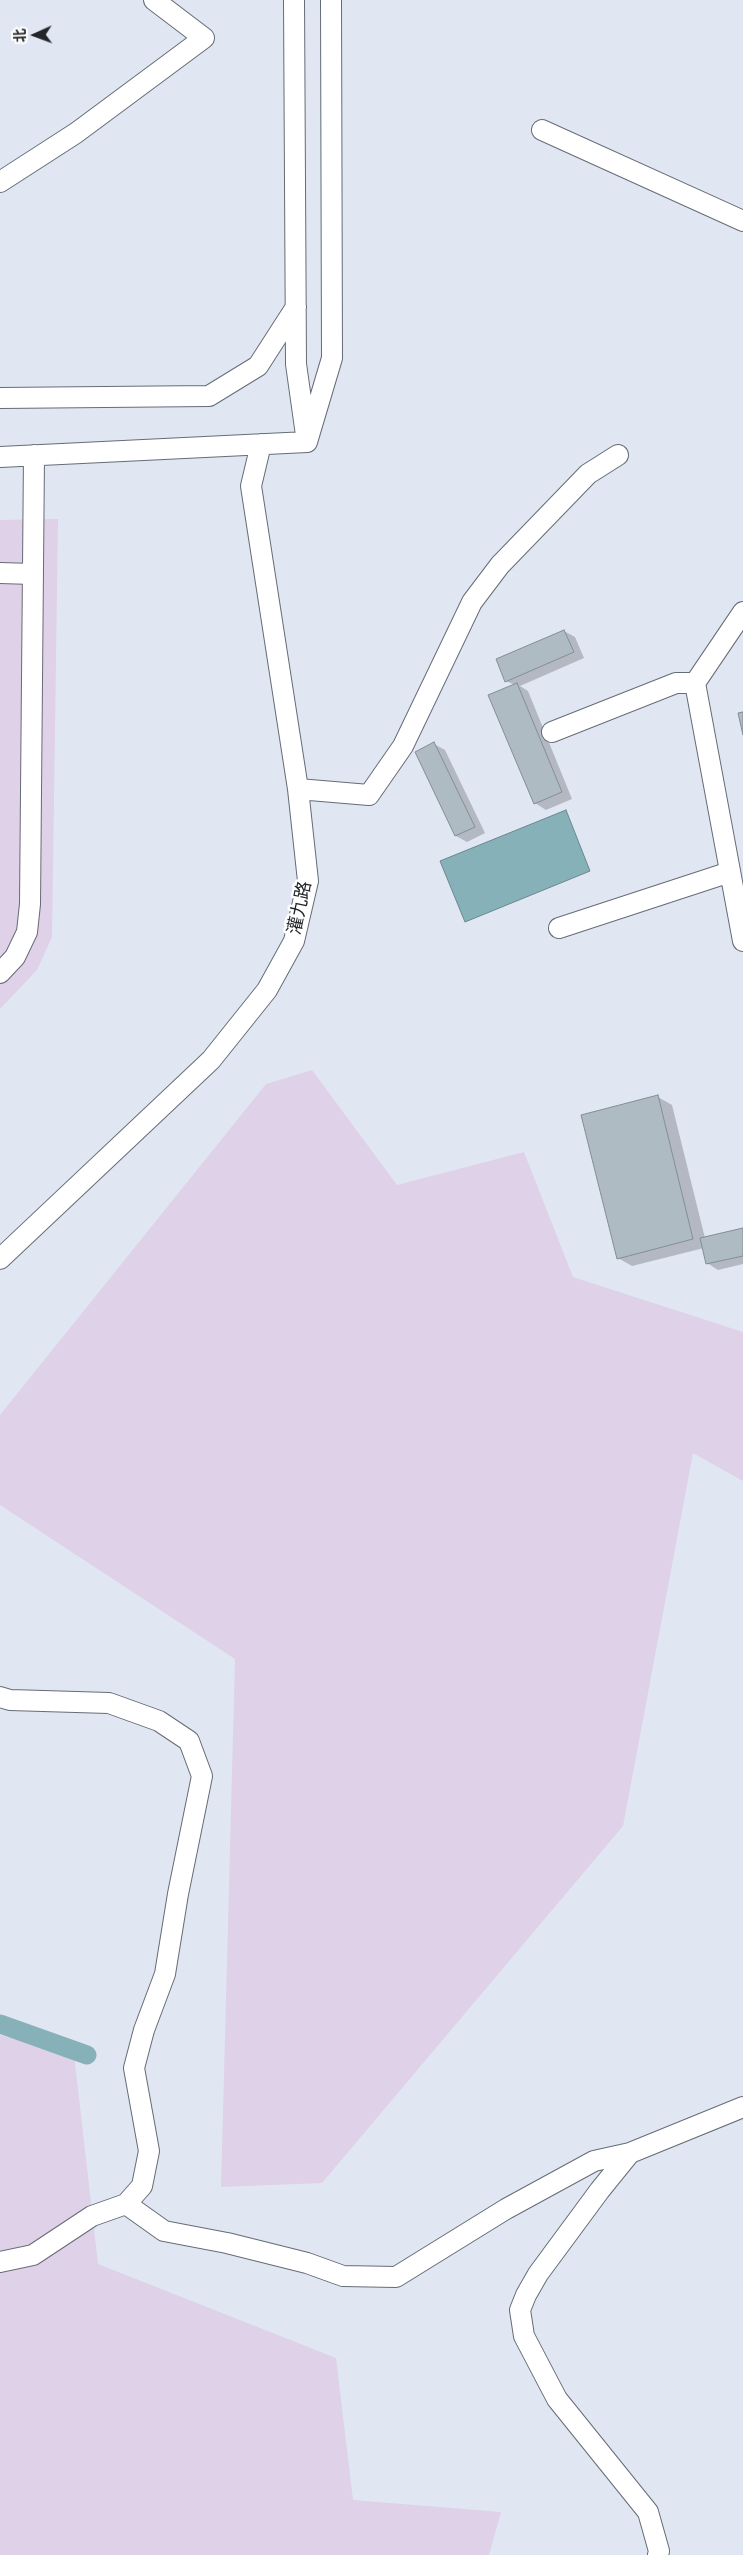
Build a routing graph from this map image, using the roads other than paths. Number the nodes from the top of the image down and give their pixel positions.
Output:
1 (154, 0) edge
2 (294, 0) edge
3 (331, 0) edge
4 (542, 130) dead end
5 (0, 182) edge
6 (743, 221) edge
7 (296, 307) junction
8 (0, 398) edge
9 (308, 442) junction
10 (261, 444) junction
11 (34, 455) junction
12 (618, 455) dead end
13 (0, 457) edge
14 (0, 573) edge
15 (33, 574) junction
16 (743, 612) edge
17 (695, 683) junction
18 (552, 732) dead end
19 (298, 789) junction
20 (730, 872) junction
21 (559, 928) dead end
22 (743, 941) edge
23 (0, 973) edge
24 (0, 1259) edge
25 (0, 1697) edge
26 (743, 2107) edge
27 (630, 2153) junction
28 (126, 2204) junction
29 (0, 2262) edge
30 (658, 2555) edge

1 - 5 street
2 - 7 street
3 - 9 street
4 - 6 street
7 - 8 street
7 - 9 street
9 - 10 street
10 - 11 street
10 - 19 street, 灌九路
11 - 13 street
11 - 15 street
12 - 19 street
14 - 15 street
15 - 23 street
16 - 17 street
17 - 18 street
17 - 20 street
19 - 24 street, 灌九路
20 - 21 street
20 - 22 street
25 - 28 street
26 - 27 street
27 - 28 street
27 - 30 street
28 - 29 street

